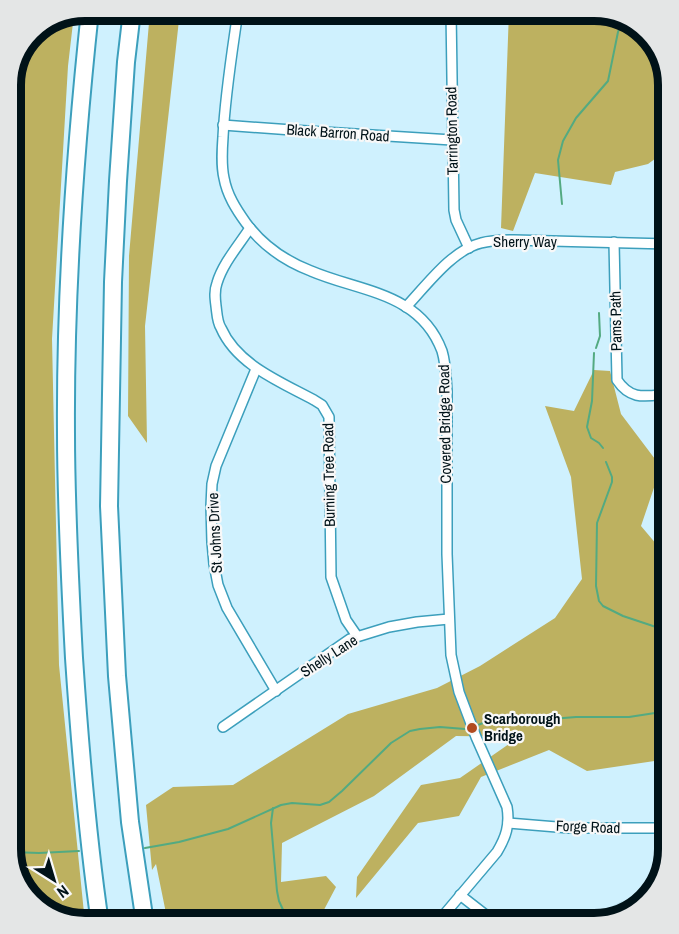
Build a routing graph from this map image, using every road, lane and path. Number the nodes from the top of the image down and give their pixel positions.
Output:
1 (89, 21) edge
2 (131, 21) edge
3 (237, 21) edge
4 (451, 21) edge
5 (223, 125) junction
6 (452, 140) junction
7 (250, 228) junction
8 (614, 242) junction
9 (658, 244) edge
10 (469, 248) junction
11 (406, 307) junction
12 (256, 369) junction
13 (658, 395) edge
14 (449, 620) junction
15 (357, 636) junction
16 (276, 691) junction
17 (223, 727) dead end
18 (508, 824) junction
19 (658, 828) edge
20 (460, 895) junction
21 (99, 913) edge
22 (144, 913) edge
23 (445, 913) edge
24 (483, 913) edge

1 - 21 highway
2 - 22 highway
3 - 5 street, Covered Bridge Road
4 - 6 street, Tarrington Road
5 - 6 street, Black Barron Road
5 - 7 street, Covered Bridge Road
6 - 10 street, Tarrington Road
7 - 11 street, Covered Bridge Road
7 - 12 street, Burning Tree Road
8 - 9 street, Sherry Way
8 - 10 street, Sherry Way
8 - 13 street, Pams Path
10 - 11 street, Sherry Way
11 - 14 street, Covered Bridge Road
12 - 15 street, Burning Tree Road
12 - 16 street, St Johns Drive
14 - 15 street, Shelly Lane
14 - 18 street, Covered Bridge Road
15 - 16 street, Shelly Lane
16 - 17 street, Shelly Lane
18 - 19 street, Forge Road
18 - 20 street
20 - 23 street
20 - 24 street

